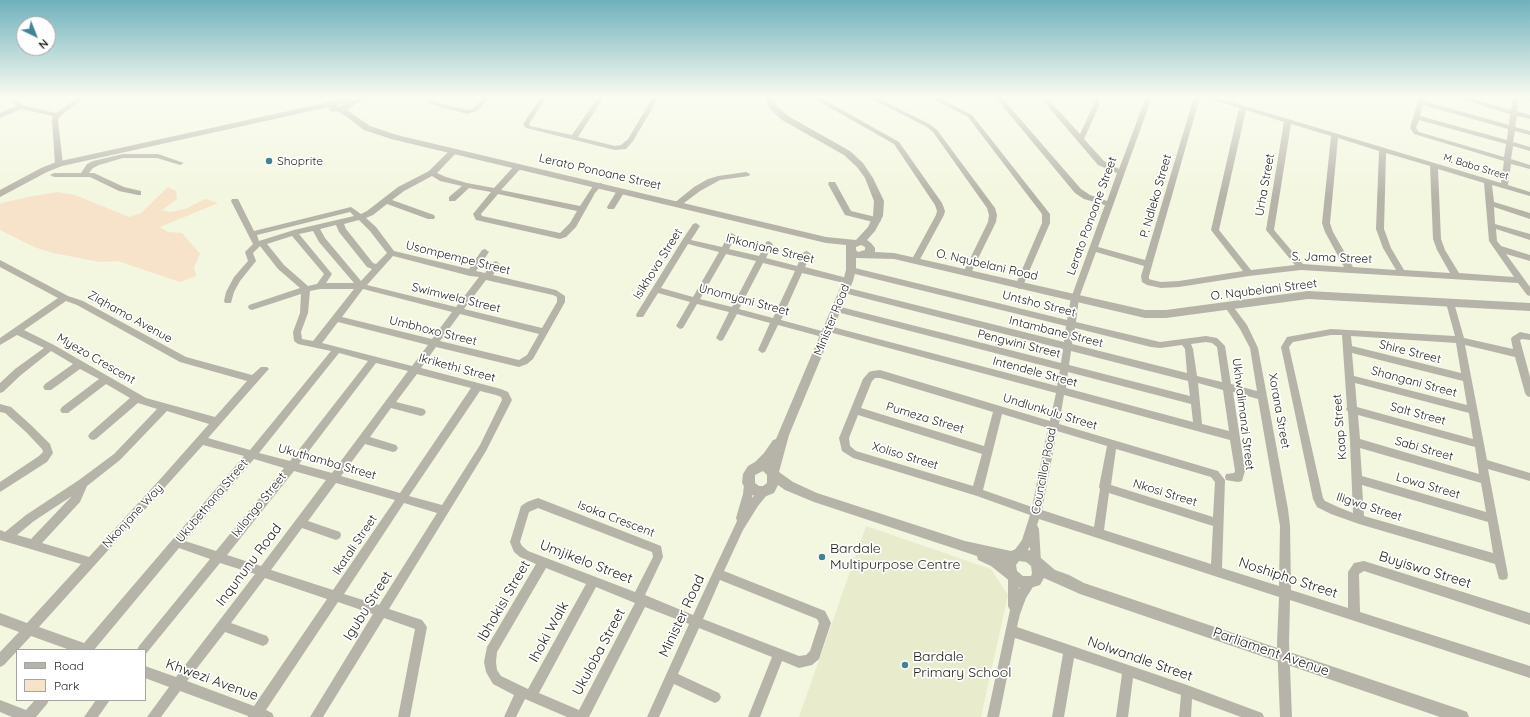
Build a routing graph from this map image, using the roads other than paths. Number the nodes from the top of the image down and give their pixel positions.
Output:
1 (56, 130) edge
2 (210, 130) edge
3 (374, 130) edge
4 (541, 130) edge
5 (579, 130) edge
6 (637, 130) edge
7 (807, 130) edge
8 (874, 130) edge
9 (935, 130) edge
10 (981, 130) edge
11 (1026, 130) edge
12 (1073, 130) edge
13 (1085, 130) edge
14 (1137, 130) edge
15 (1188, 130) edge
16 (1237, 130) edge
17 (1286, 130) edge
18 (1320, 130) edge
19 (1414, 130) edge
20 (1465, 130) edge
21 (1512, 130) edge
22 (1335, 135) junction
23 (574, 139) junction
24 (1081, 139) junction
25 (157, 142) junction
26 (1510, 143) junction
27 (1530, 149) edge
28 (1383, 150) junction
29 (454, 151) junction
30 (158, 156) junction
31 (1506, 160) junction
32 (180, 163) dead end
33 (59, 164) junction
34 (1434, 165) junction
35 (519, 166) junction
36 (1530, 167) edge
37 (1122, 172) junction
38 (432, 173) junction
39 (746, 174) dead end
40 (54, 175) dead end
41 (83, 175) junction
42 (1488, 181) junction
43 (832, 184) dead end
44 (467, 185) junction
45 (598, 185) junction
46 (1504, 186) junction
47 (496, 191) junction
48 (622, 191) junction
49 (138, 193) dead end
50 (0, 194) edge
51 (1530, 194) edge
52 (452, 199) dead end
53 (235, 201) dead end
54 (387, 201) junction
55 (1489, 203) junction
56 (677, 204) junction
57 (1110, 204) junction
58 (611, 207) dead end
59 (582, 209) junction
60 (1530, 216) edge
61 (361, 217) junction
62 (431, 217) dead end
63 (339, 222) junction
64 (1491, 224) junction
65 (875, 225) junction
66 (696, 226) dead end
67 (315, 228) junction
68 (294, 233) junction
69 (252, 234) junction
70 (732, 236) dead end
71 (1530, 237) edge
72 (686, 241) junction
73 (260, 244) junction
74 (769, 244) dead end
75 (861, 248) junction
76 (1094, 248) junction
77 (1497, 248) junction
78 (723, 250) junction
79 (485, 252) dead end
80 (391, 253) junction
81 (807, 254) dead end
82 (1530, 258) edge
83 (761, 259) junction
84 (915, 261) junction
85 (0, 263) edge
86 (496, 264) dead end
87 (1148, 264) junction
88 (1301, 267) junction
89 (377, 268) junction
90 (800, 269) junction
91 (851, 270) junction
92 (1350, 270) junction
93 (470, 273) junction
94 (967, 273) junction
95 (1248, 273) junction
96 (1402, 273) junction
97 (1456, 276) junction
98 (486, 277) junction
99 (1145, 280) joint
100 (1520, 280) junction
101 (846, 285) junction
102 (320, 286) junction
103 (361, 286) junction
104 (1019, 286) junction
105 (306, 289) junction
106 (656, 290) junction
107 (1530, 293) edge
108 (65, 298) junction
109 (1075, 298) junction
110 (695, 299) junction
111 (228, 301) dead end
112 (1450, 303) junction
113 (252, 307) dead end
114 (1229, 307) junction
115 (1530, 307) edge
116 (837, 309) junction
117 (735, 310) junction
118 (458, 312) junction
119 (640, 315) dead end
120 (337, 319) junction
121 (776, 320) junction
122 (1071, 324) junction
123 (680, 326) dead end
124 (17, 331) junction
125 (544, 332) junction
126 (828, 332) junction
127 (1346, 332) junction
128 (1530, 337) edge
129 (720, 338) dead end
130 (1460, 340) junction
131 (0, 342) edge
132 (1185, 342) junction
133 (434, 344) junction
134 (315, 345) junction
135 (1068, 346) junction
136 (1221, 346) joint
137 (51, 347) junction
138 (1347, 348) junction
139 (337, 350) junction
140 (762, 350) dead end
141 (1518, 354) junction
142 (374, 360) junction
143 (524, 362) joint
144 (80, 364) junction
145 (1526, 364) edge
146 (1065, 368) junction
147 (264, 369) dead end
148 (415, 370) junction
149 (874, 374) joint
150 (1192, 378) junction
151 (1349, 378) junction
152 (1466, 378) junction
153 (106, 379) junction
154 (254, 379) junction
155 (48, 387) dead end
156 (477, 387) junction
157 (1228, 387) junction
158 (0, 389) edge
159 (1061, 391) junction
160 (1530, 393) edge
161 (1263, 396) junction
162 (137, 398) junction
163 (1195, 402) junction
164 (390, 404) junction
165 (0, 408) edge
166 (164, 408) junction
167 (1351, 409) junction
168 (65, 410) dead end
169 (856, 410) junction
170 (998, 410) junction
171 (1472, 410) junction
172 (421, 412) dead end
173 (217, 422) junction
174 (1054, 426) junction
175 (1198, 427) junction
176 (783, 435) junction
177 (93, 436) dead end
178 (1235, 437) junction
179 (363, 439) junction
180 (202, 440) junction
181 (1355, 442) junction
182 (1112, 444) junction
183 (1478, 444) junction
184 (392, 448) dead end
185 (986, 451) junction
186 (252, 454) junction
187 (1482, 463) junction
188 (292, 466) junction
189 (757, 468) junction
190 (774, 474) junction
191 (1530, 477) edge
192 (334, 478) junction
193 (1230, 478) dead end
194 (1358, 479) junction
195 (1485, 480) junction
196 (83, 483) junction
197 (749, 485) junction
198 (1104, 487) junction
199 (0, 488) edge
200 (767, 490) junction
201 (977, 492) junction
202 (814, 497) junction
203 (403, 498) junction
204 (538, 503) joint
205 (444, 510) junction
206 (1036, 513) junction
207 (1491, 518) junction
208 (1359, 519) junction
209 (300, 523) junction
210 (1219, 523) junction
211 (1033, 525) junction
212 (739, 527) junction
213 (1098, 533) junction
214 (336, 535) dead end
215 (3, 536) edge
216 (177, 543) junction
217 (33, 545) junction
218 (965, 547) junction
219 (1014, 556) junction
220 (217, 557) junction
221 (1500, 560) junction
222 (90, 562) junction
223 (543, 562) junction
224 (1037, 563) junction
225 (1216, 570) junction
226 (262, 572) junction
227 (718, 574) junction
228 (1012, 574) junction
229 (1503, 575) dead end
230 (593, 582) junction
231 (1032, 582) junction
232 (1080, 588) junction
233 (1285, 592) junction
234 (336, 596) junction
235 (640, 599) junction
236 (382, 611) junction
237 (1014, 614) junction
238 (1354, 615) junction
239 (0, 619) edge
240 (1530, 619) edge
241 (696, 621) junction
242 (222, 624) junction
243 (29, 630) junction
244 (1011, 631) junction
245 (263, 640) dead end
246 (83, 649) edge
247 (87, 649) edge
248 (144, 649) edge
249 (1069, 650) junction
250 (779, 654) junction
251 (1284, 656) junction
252 (0, 661) edge
253 (1128, 670) junction
254 (146, 672) edge
255 (1530, 672) edge
256 (671, 677) junction
257 (177, 684) junction
258 (1187, 691) junction
259 (527, 694) junction
260 (715, 697) dead end
261 (42, 701) edge
262 (103, 701) edge
263 (0, 706) edge
264 (260, 716) edge
265 (28, 717) edge
266 (90, 717) edge
267 (152, 717) edge
268 (316, 717) edge
269 (404, 717) edge
270 (510, 717) edge
271 (581, 717) edge
272 (653, 717) edge
273 (754, 717) edge
274 (993, 717) edge
275 (1058, 717) edge
276 (1122, 717) edge
277 (1185, 717) edge
278 (1258, 717) edge
279 (1286, 717) edge
280 (1462, 717) edge

1 - 33 street
2 - 25 street
3 - 29 street, Lerato Ponoane Street
4 - 23 street
5 - 23 street
6 - 23 street
7 - 65 street
8 - 84 street
9 - 94 street
10 - 104 street
11 - 57 street
12 - 24 street
13 - 24 street
14 - 37 street, Lerato Ponoane Street
15 - 87 street, P. Ndleko Street
16 - 95 street
17 - 88 street, Urha Street
18 - 22 street, M. Baba Street
19 - 31 street
20 - 26 street
21 - 26 street
22 - 28 street, M. Baba Street
22 - 92 street
24 - 37 street
25 - 30 street
25 - 33 street
26 - 27 street
26 - 31 street
28 - 34 street, M. Baba Street
28 - 96 street
29 - 35 street, Lerato Ponoane Street
29 - 38 street
30 - 32 street
30 - 41 street
31 - 36 street
31 - 46 street
33 - 50 street
34 - 42 street, M. Baba Street
34 - 97 street
35 - 45 street, Lerato Ponoane Street
35 - 47 street
37 - 57 street, Lerato Ponoane Street
38 - 44 street
38 - 54 street
39 - 56 street
40 - 41 street
41 - 49 street
42 - 46 street, M. Baba Street
42 - 55 street
43 - 65 street
44 - 47 street
44 - 52 street
45 - 48 street, Lerato Ponoane Street
45 - 59 street
46 - 51 street, M. Baba Street
47 - 59 street
47 - 59 street
48 - 56 street, Lerato Ponoane Street
48 - 58 street
53 - 69 street
54 - 61 street
54 - 62 street
55 - 60 street
55 - 64 street
56 - 75 street, Lerato Ponoane Street
57 - 76 street, Lerato Ponoane Street
61 - 63 street
61 - 69 street
61 - 80 street
63 - 67 street
63 - 89 street
64 - 71 street
64 - 77 street
65 - 75 street
66 - 72 street, Isikhova Street
67 - 68 street
67 - 103 street
68 - 73 street
68 - 102 street
69 - 73 street
70 - 78 street
72 - 78 street, Inkonjane Street
72 - 106 street, Isikhova Street
73 - 105 street
73 - 111 street
74 - 83 street
75 - 84 street, O. Nqubelani Road
75 - 91 street, Minister Road
76 - 87 street
76 - 109 street, Lerato Ponoane Street
77 - 82 street
77 - 100 street
78 - 83 street, Inkonjane Street
78 - 110 street
79 - 93 street
80 - 89 street, Usompempe Street
80 - 93 street, Usompempe Street
81 - 90 street
83 - 90 street, Inkonjane Street
83 - 117 street
84 - 94 street, O. Nqubelani Road
85 - 108 street, Ziqhamo Avenue
86 - 98 street, Inqununu Road
87 - 99 street, P. Ndleko Street
88 - 92 street, S. Jama Street
88 - 95 street, S. Jama Street
89 - 103 street, Usompempe Street
90 - 101 street, Inkonjane Street
90 - 121 street
91 - 101 street, Minister Road
91 - 122 street, Untsho Street
92 - 96 street, S. Jama Street
93 - 98 street, Usompempe Street
94 - 104 street, O. Nqubelani Road
95 - 99 street, S. Jama Street
96 - 97 street, S. Jama Street
97 - 100 street, S. Jama Street
98 - 118 street, Inqununu Road
98 - 125 street, Usompempe Street
100 - 107 street
101 - 116 street, Minister Road
101 - 135 street, Intambane Street
102 - 103 street, Swimwela Street
102 - 105 street, Swimwela Street
103 - 118 street, Swimwela Street
103 - 120 street, Usompempe Street
104 - 109 street, O. Nqubelani Road
105 - 113 street, Swimwela Street
105 - 134 street, Ikrikethi Street
106 - 110 street, Unomyani Street
106 - 119 street, Isikhova Street
108 - 124 street
108 - 154 street, Ziqhamo Avenue
109 - 114 street, O. Nqubelani Street
109 - 122 street, Councillor Road
110 - 117 street, Unomyani Street
110 - 123 street
112 - 114 street, O. Nqubelani Street
112 - 115 street, O. Nqubelani Street
112 - 130 street
114 - 161 street, Xorana Street
116 - 126 street, Minister Road
116 - 146 street, Pengwini Street
117 - 121 street, Unomyani Street
117 - 129 street
118 - 125 street, Swimwela Street
118 - 133 street, Inqununu Road
120 - 133 street, Umbhoxo Street
120 - 134 street, Usompempe Street
121 - 126 street, Unomyani Street
121 - 140 street
122 - 132 street, Untsho Street
122 - 135 street, Councillor Road
124 - 131 street
124 - 137 street, Myezo Crescent
125 - 143 street, Usompempe Street
126 - 159 street, Intendele Street
126 - 176 street, Minister Road
127 - 130 street, Iligwa Street
127 - 138 street, Kaap Street
127 - 208 street, Iligwa Street
128 - 141 street
130 - 141 street, Iligwa Street
130 - 152 street
132 - 136 street, Untsho Street
132 - 150 street
133 - 143 street, Umbhoxo Street
133 - 148 street, Inqununu Road
134 - 139 street, Ikrikethi Street
135 - 146 street, Councillor Road
135 - 150 street, Intambane Street
136 - 157 street, Ukhwalimanzi Street
137 - 144 street, Myezo Crescent
137 - 158 street
138 - 151 street, Kaap Street
138 - 152 street, Shire Street
139 - 142 street, Ikrikethi Street
139 - 186 street, Ukubethana Street
141 - 145 street
142 - 148 street, Ikrikethi Street
142 - 188 street, Ixilongo Street
144 - 153 street, Myezo Crescent
144 - 155 street
145 - 160 street
146 - 159 street, Councillor Road
146 - 163 street, Pengwini Street
147 - 154 street, Nkonjane Way
148 - 156 street, Ikrikethi Street
148 - 164 street, Inqununu Road
149 - 169 street, Xoliso Street
149 - 170 street, Undlunkulu Street
150 - 157 street, Intambane Street
150 - 163 street
151 - 167 street, Kaap Street
151 - 171 street, Shangani Street
152 - 171 street
153 - 162 street, Myezo Crescent
153 - 168 street
154 - 173 street, Nkonjane Way
156 - 203 street, Ikatali Street
156 - 205 street, Ikrikethi Street
157 - 161 street, Intambane Street
157 - 178 street, Ukhwalimanzi Street
159 - 174 street, Councillor Road
159 - 175 street, Intendele Street
161 - 233 street, Xorana Street
162 - 166 street, Myezo Crescent
162 - 177 street
163 - 175 street
164 - 172 street
164 - 179 street, Inqununu Road
165 - 199 street
166 - 173 street, Myezo Crescent
166 - 196 street
167 - 181 street, Kaap Street
167 - 183 street, Salt Street
169 - 185 street, Pumeza Street
169 - 201 street, Xoliso Street
170 - 174 street, Undlunkulu Street
170 - 185 street
171 - 183 street
173 - 180 street, Nkonjane Way
174 - 182 street, Undlunkulu Street
174 - 206 street, Councillor Road
175 - 178 street, Intendele Street
176 - 189 street, Minister Road
176 - 190 street, Minister Road
178 - 193 street, Ukhwalimanzi Street
179 - 184 street
179 - 192 street, Inqununu Road
180 - 186 street, Ukuthamba Street
180 - 222 street, Nkonjane Way
181 - 194 street, Kaap Street
181 - 195 street, Sabi Street
182 - 198 street
182 - 210 street, Undlunkulu Street
183 - 187 street
185 - 201 street
186 - 188 street, Ukuthamba Street
186 - 216 street, Ukubethana Street
187 - 191 street
187 - 195 street
188 - 192 street, Ukuthamba Street
188 - 220 street, Ixilongo Street
189 - 190 street
189 - 197 street
190 - 200 street
190 - 202 street
192 - 203 street, Ukuthamba Street
192 - 209 street, Inqununu Road
194 - 207 street, Lowa Street
194 - 208 street, Kaap Street
195 - 207 street
196 - 215 street
196 - 217 street
197 - 200 street
197 - 212 street, Minister Road
198 - 210 street, Nkosi Street
198 - 213 street
200 - 202 street
200 - 212 street, Minister Road
201 - 206 street, Xoliso Street
202 - 218 street
203 - 205 street, Ukuthamba Street
203 - 234 street, Ikatali Street
204 - 223 street, Umjikelo Street
204 - 235 street, Isoka Crescent
205 - 236 street, Igubu Street
206 - 211 street, Councillor Road
206 - 213 street, Noshipho Street
207 - 221 street
208 - 221 street, Iligwa Street
209 - 214 street, Inqununu Road
209 - 226 street, Inqununu Road
210 - 225 street
211 - 219 street, Councillor Road
211 - 224 street, Councillor Road
212 - 227 street, Minister Road
213 - 225 street, Noshipho Street
215 - 217 street
216 - 220 street
216 - 247 street, Ukubethana Street
217 - 222 street
218 - 219 street
218 - 228 street
219 - 224 street
219 - 228 street
220 - 226 street
220 - 248 street, Ixilongo Street
221 - 229 street
222 - 243 street, Nkonjane Way
223 - 230 street, Umjikelo Street
223 - 259 street, Ibhokisi Street
224 - 231 street
224 - 232 street, Parliament Avenue
225 - 233 street, Noshipho Street
226 - 234 street
226 - 242 street, Inqununu Road
227 - 241 street, Minister Road
227 - 250 street, Umjikelo Street
228 - 231 street
228 - 237 street
230 - 235 street, Umjikelo Street
230 - 259 street, Ihoki Walk
231 - 232 street, Parliament Avenue
231 - 237 street
232 - 251 street, Parliament Avenue
233 - 238 street, Noshipho Street
233 - 251 street, Xorana Street
234 - 236 street
234 - 264 street, Ikatali Street
235 - 241 street, Umjikelo Street
235 - 271 street, Ukuloba Street
236 - 268 street, Igubu Street
236 - 269 street
237 - 244 street
238 - 240 street, Buyiswa Street
238 - 255 street, Noshipho Street
239 - 243 street
241 - 250 street, Umjikelo Street
241 - 256 street, Minister Road
242 - 245 street, Inqununu Road
242 - 257 street, Inqununu Road
243 - 246 street
243 - 252 street, Nkonjane Way
244 - 249 street, Nolwandle Street
244 - 274 street
249 - 253 street, Nolwandle Street
249 - 275 street
250 - 273 street
251 - 279 street, Xorana Street
251 - 280 street, Parliament Avenue
253 - 258 street, Nolwandle Street
253 - 276 street
254 - 257 street, Khwezi Avenue
256 - 260 street
256 - 272 street, Minister Road
257 - 264 street, Khwezi Avenue
257 - 267 street, Inqununu Road
258 - 277 street
258 - 278 street, Nolwandle Street
259 - 270 street, Ihoki Walk
259 - 271 street, Ibhokisi Street
261 - 265 street
262 - 266 street
263 - 265 street

